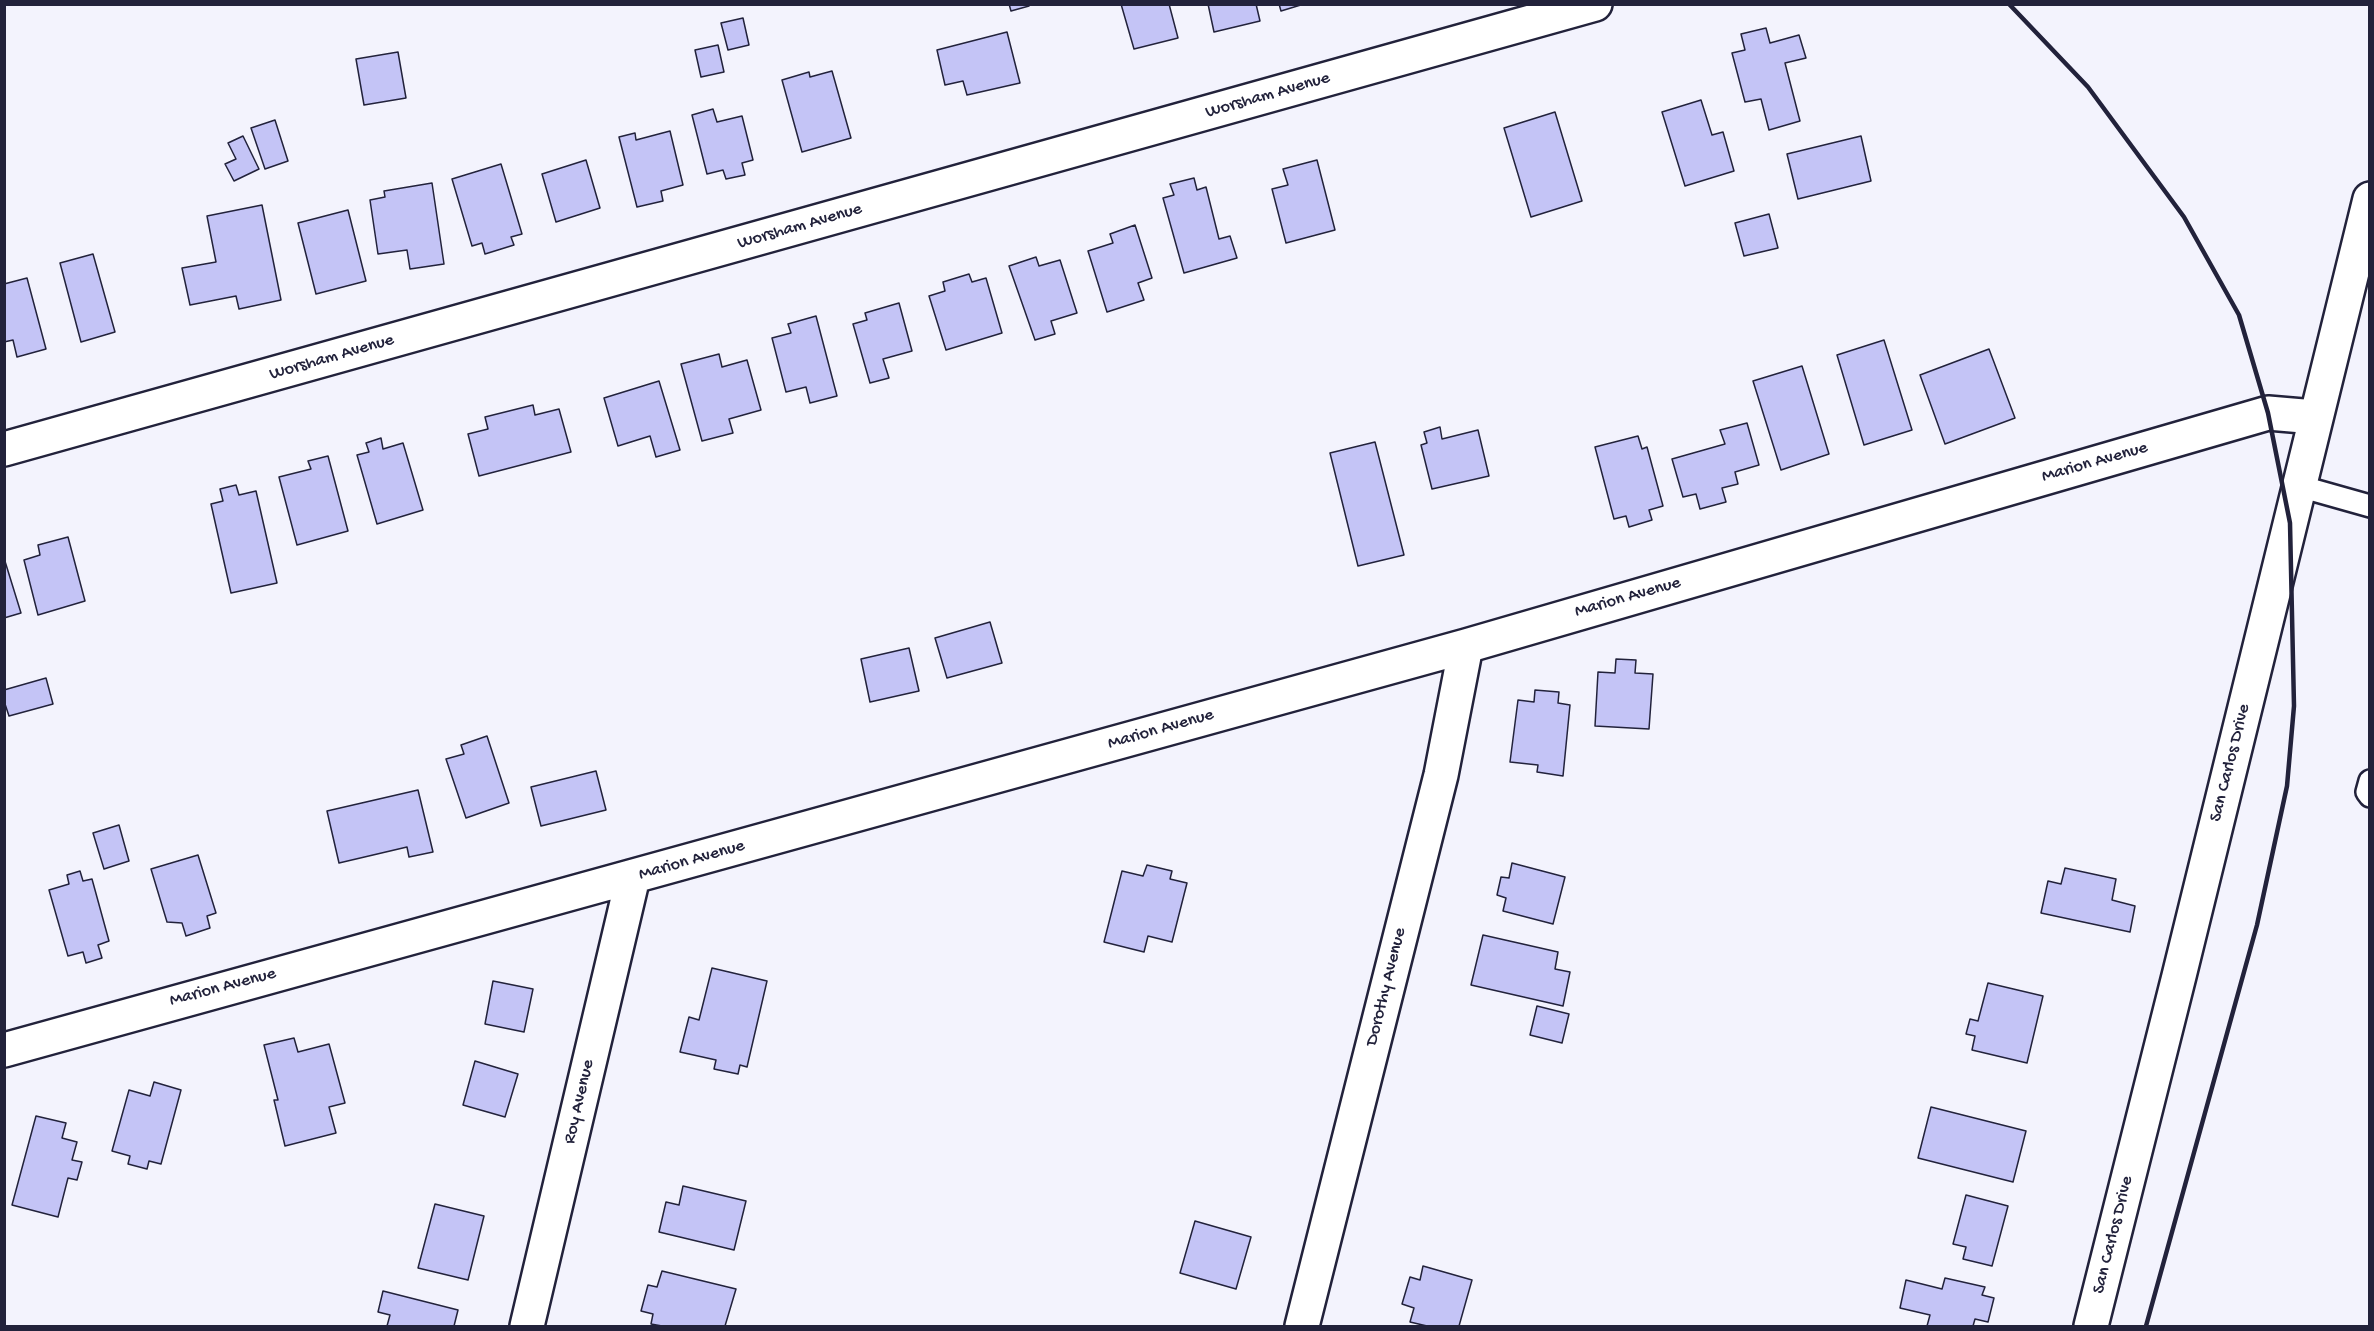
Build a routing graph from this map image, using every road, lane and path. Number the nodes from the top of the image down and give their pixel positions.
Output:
1 (1595, 4) edge
2 (2370, 199) edge
3 (2315, 417) junction
4 (4, 449) edge
5 (2299, 486) junction
6 (2370, 506) edge
7 (1466, 646) junction
8 (2370, 781) edge
9 (2370, 796) edge
10 (633, 877) junction
11 (4, 1050) edge
12 (527, 1326) edge
13 (1302, 1326) edge
14 (2091, 1326) edge

1 - 4 street, Worsham Avenue
2 - 3 street, San Carlos Drive
3 - 5 street, San Carlos Drive
3 - 7 street, Marion Avenue
5 - 6 lane
5 - 14 street, San Carlos Drive
7 - 10 street, Marion Avenue
7 - 13 street, Dorothy Avenue
8 - 9 lane
10 - 11 street, Marion Avenue
10 - 12 street, Roy Avenue

